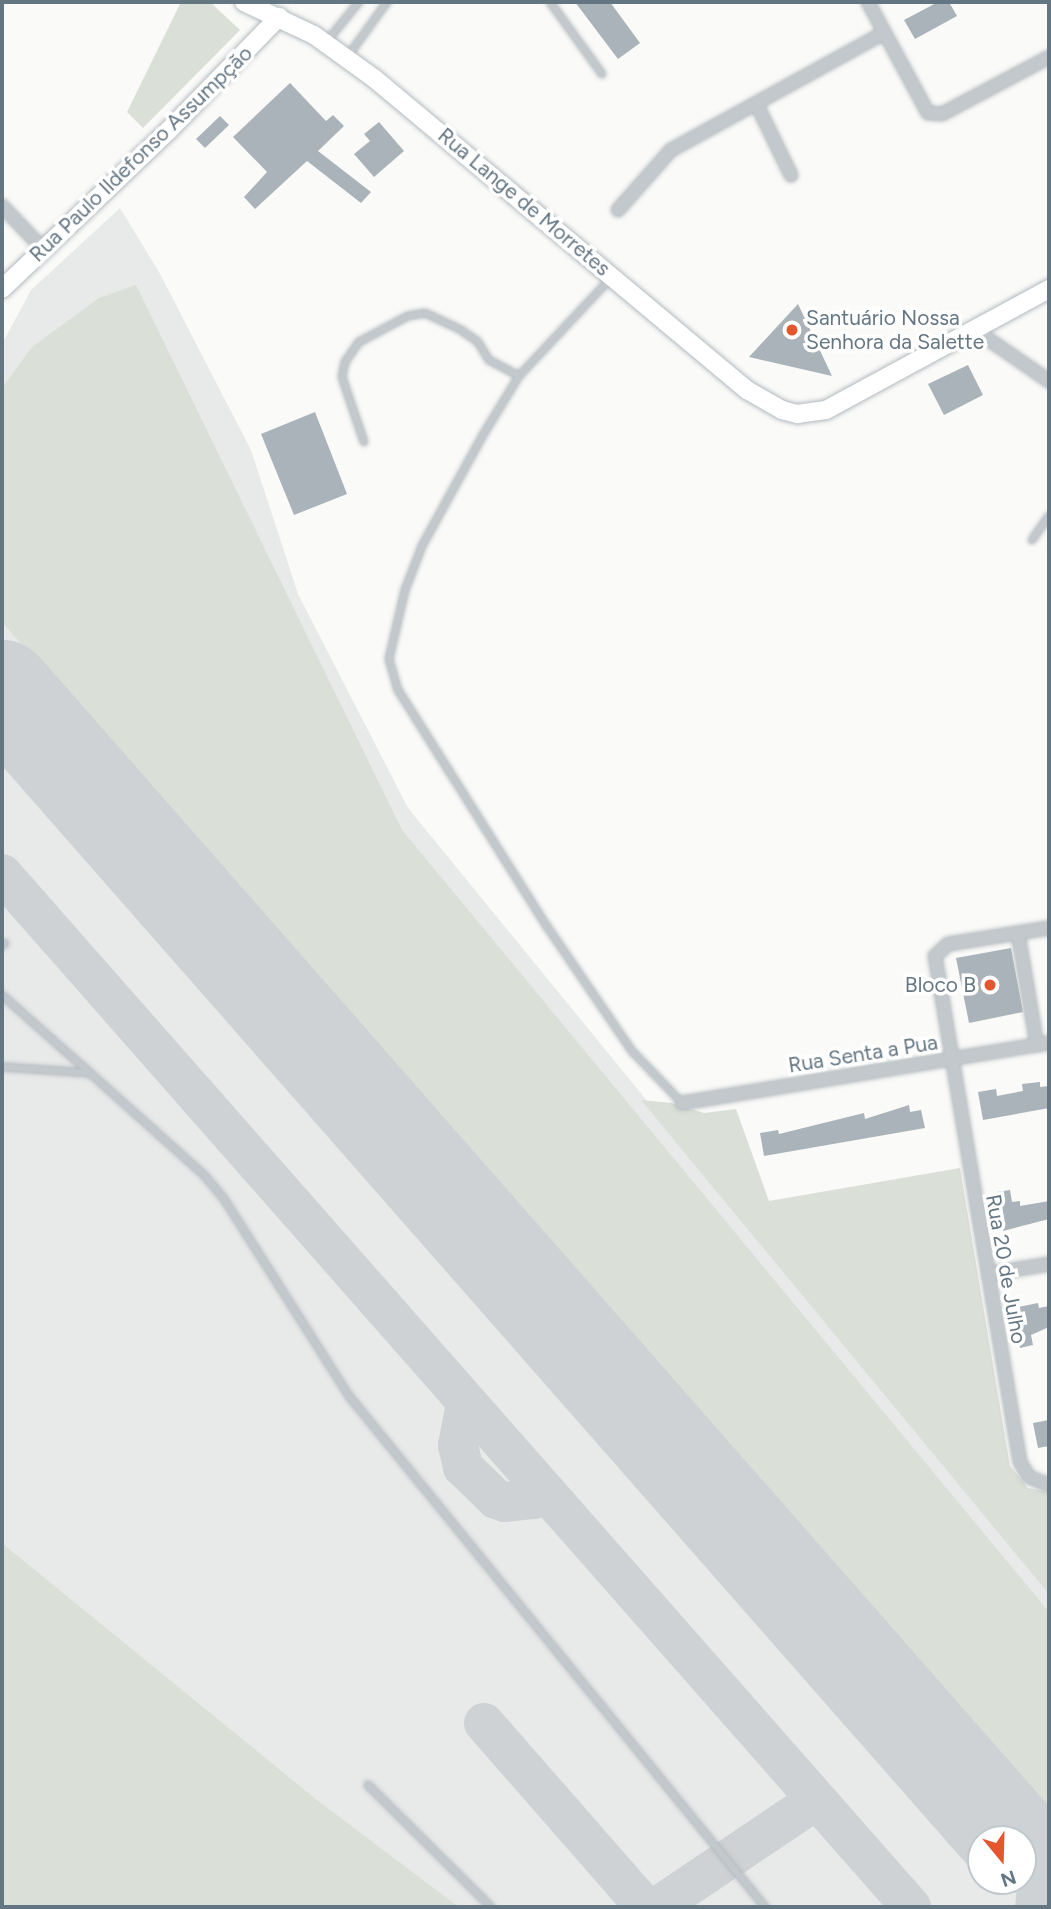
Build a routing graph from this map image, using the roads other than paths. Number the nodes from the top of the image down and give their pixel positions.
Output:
1 (244, 2) edge
2 (359, 2) edge
3 (387, 2) edge
4 (550, 2) edge
5 (867, 2) edge
6 (279, 17) junction
7 (884, 33) junction
8 (325, 43) junction
9 (1049, 57) edge
10 (346, 58) junction
11 (602, 74) dead end
12 (757, 105) junction
13 (791, 175) dead end
14 (2, 206) edge
15 (618, 210) dead end
16 (43, 250) junction
17 (612, 276) junction
18 (2, 289) edge
19 (1049, 289) edge
20 (975, 330) junction
21 (519, 376) junction
22 (1049, 381) edge
23 (364, 442) dead end
24 (1049, 516) edge
25 (1032, 540) dead end
26 (1049, 928) edge
27 (1018, 933) junction
28 (2, 995) edge
29 (1043, 1044) edge
30 (951, 1059) junction
31 (2, 1067) edge
32 (90, 1073) junction
33 (682, 1102) joint
34 (1049, 1264) edge
35 (988, 1274) junction
36 (1049, 1485) edge
37 (368, 1785) dead end
38 (491, 1907) edge
39 (765, 1907) edge

1 - 6 main road, Rua Lange de Morretes
2 - 8 lane
3 - 10 lane
4 - 11 lane
5 - 7 street
6 - 8 main road, Rua Lange de Morretes
6 - 16 main road, Rua Paulo Ildefonso Assumpção
7 - 9 street
7 - 12 street
8 - 10 main road, Rua Lange de Morretes
10 - 17 main road, Rua Lange de Morretes
12 - 13 street
12 - 15 street
14 - 16 street
16 - 18 main road, Rua Paulo Ildefonso Assumpção
17 - 20 main road, Rua Lange de Morretes
17 - 21 lane
19 - 20 main road
20 - 22 street
21 - 23 lane
21 - 33 lane
24 - 25 lane
26 - 27 street
27 - 29 street
27 - 30 street, Rua 20 de Julho
28 - 32 lane
29 - 30 street, Rua Senta a Pua
30 - 33 street, Rua Senta a Pua
30 - 35 street, Rua 20 de Julho
31 - 32 lane
32 - 39 lane
34 - 35 street
35 - 36 street, Rua 20 de Julho
37 - 38 lane

